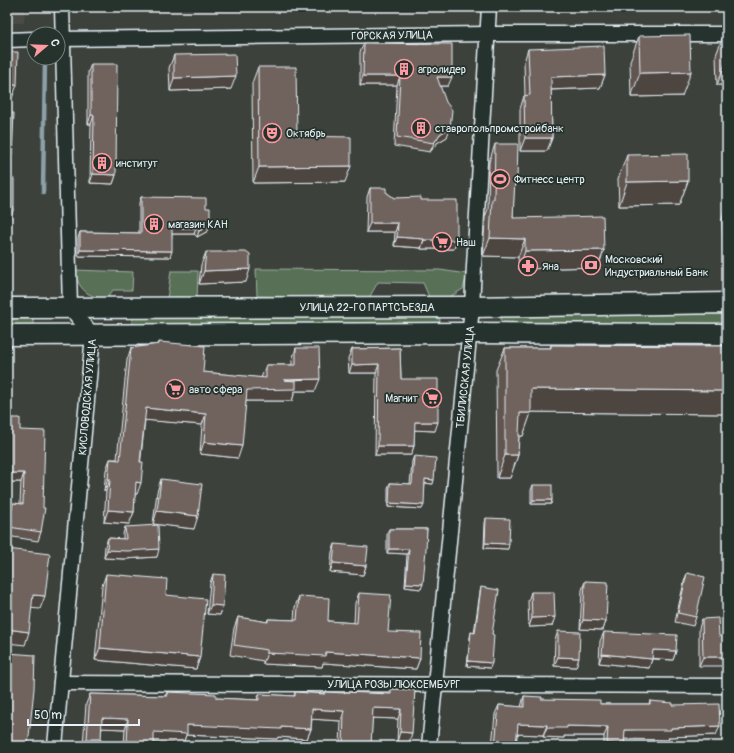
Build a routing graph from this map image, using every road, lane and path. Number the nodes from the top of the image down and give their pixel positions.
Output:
1 (62, 7) edge
2 (489, 7) edge
3 (61, 26) edge
4 (488, 34) junction
5 (727, 34) edge
6 (26, 39) edge
7 (66, 39) edge
8 (7, 40) edge
9 (61, 66) edge
10 (727, 303) edge
11 (472, 307) junction
12 (7, 308) edge
13 (70, 308) junction
14 (469, 333) junction
15 (727, 334) edge
16 (7, 335) edge
17 (93, 335) junction
18 (61, 683) junction
19 (436, 684) junction
20 (727, 686) edge
21 (54, 746) edge
22 (429, 746) edge

1 - 3 street
2 - 4 street, ТБИЛИССКАЯ УЛИЦА
4 - 5 street, ГОРСКАЯ УЛИЦА
4 - 7 street, ГОРСКАЯ УЛИЦА
4 - 11 street, ТБИЛИССКАЯ УЛИЦА
6 - 8 street
9 - 13 street
10 - 11 main road, УЛИЦА 22-ГО ПАРТСЪЕЗДА
11 - 13 main road, УЛИЦА 22-ГО ПАРТСЪЕЗДА
11 - 14 street, ТБИЛИССКАЯ УЛИЦА
12 - 13 main road, УЛИЦА 22-ГО ПАРТСЪЕЗДА
13 - 17 street, КИСЛОВОДСКАЯ УЛИЦА
14 - 15 main road
14 - 17 main road
14 - 19 street, ТБИЛИССКАЯ УЛИЦА
16 - 17 main road
17 - 18 street, КИСЛОВОДСКАЯ УЛИЦА
18 - 19 street, УЛИЦА РОЗЫ ЛЮКСЕМБУРГ
18 - 21 street, КИСЛОВОДСКАЯ УЛИЦА
19 - 20 street, УЛИЦА РОЗЫ ЛЮКСЕМБУРГ
19 - 22 street, ТБИЛИССКАЯ УЛИЦА

